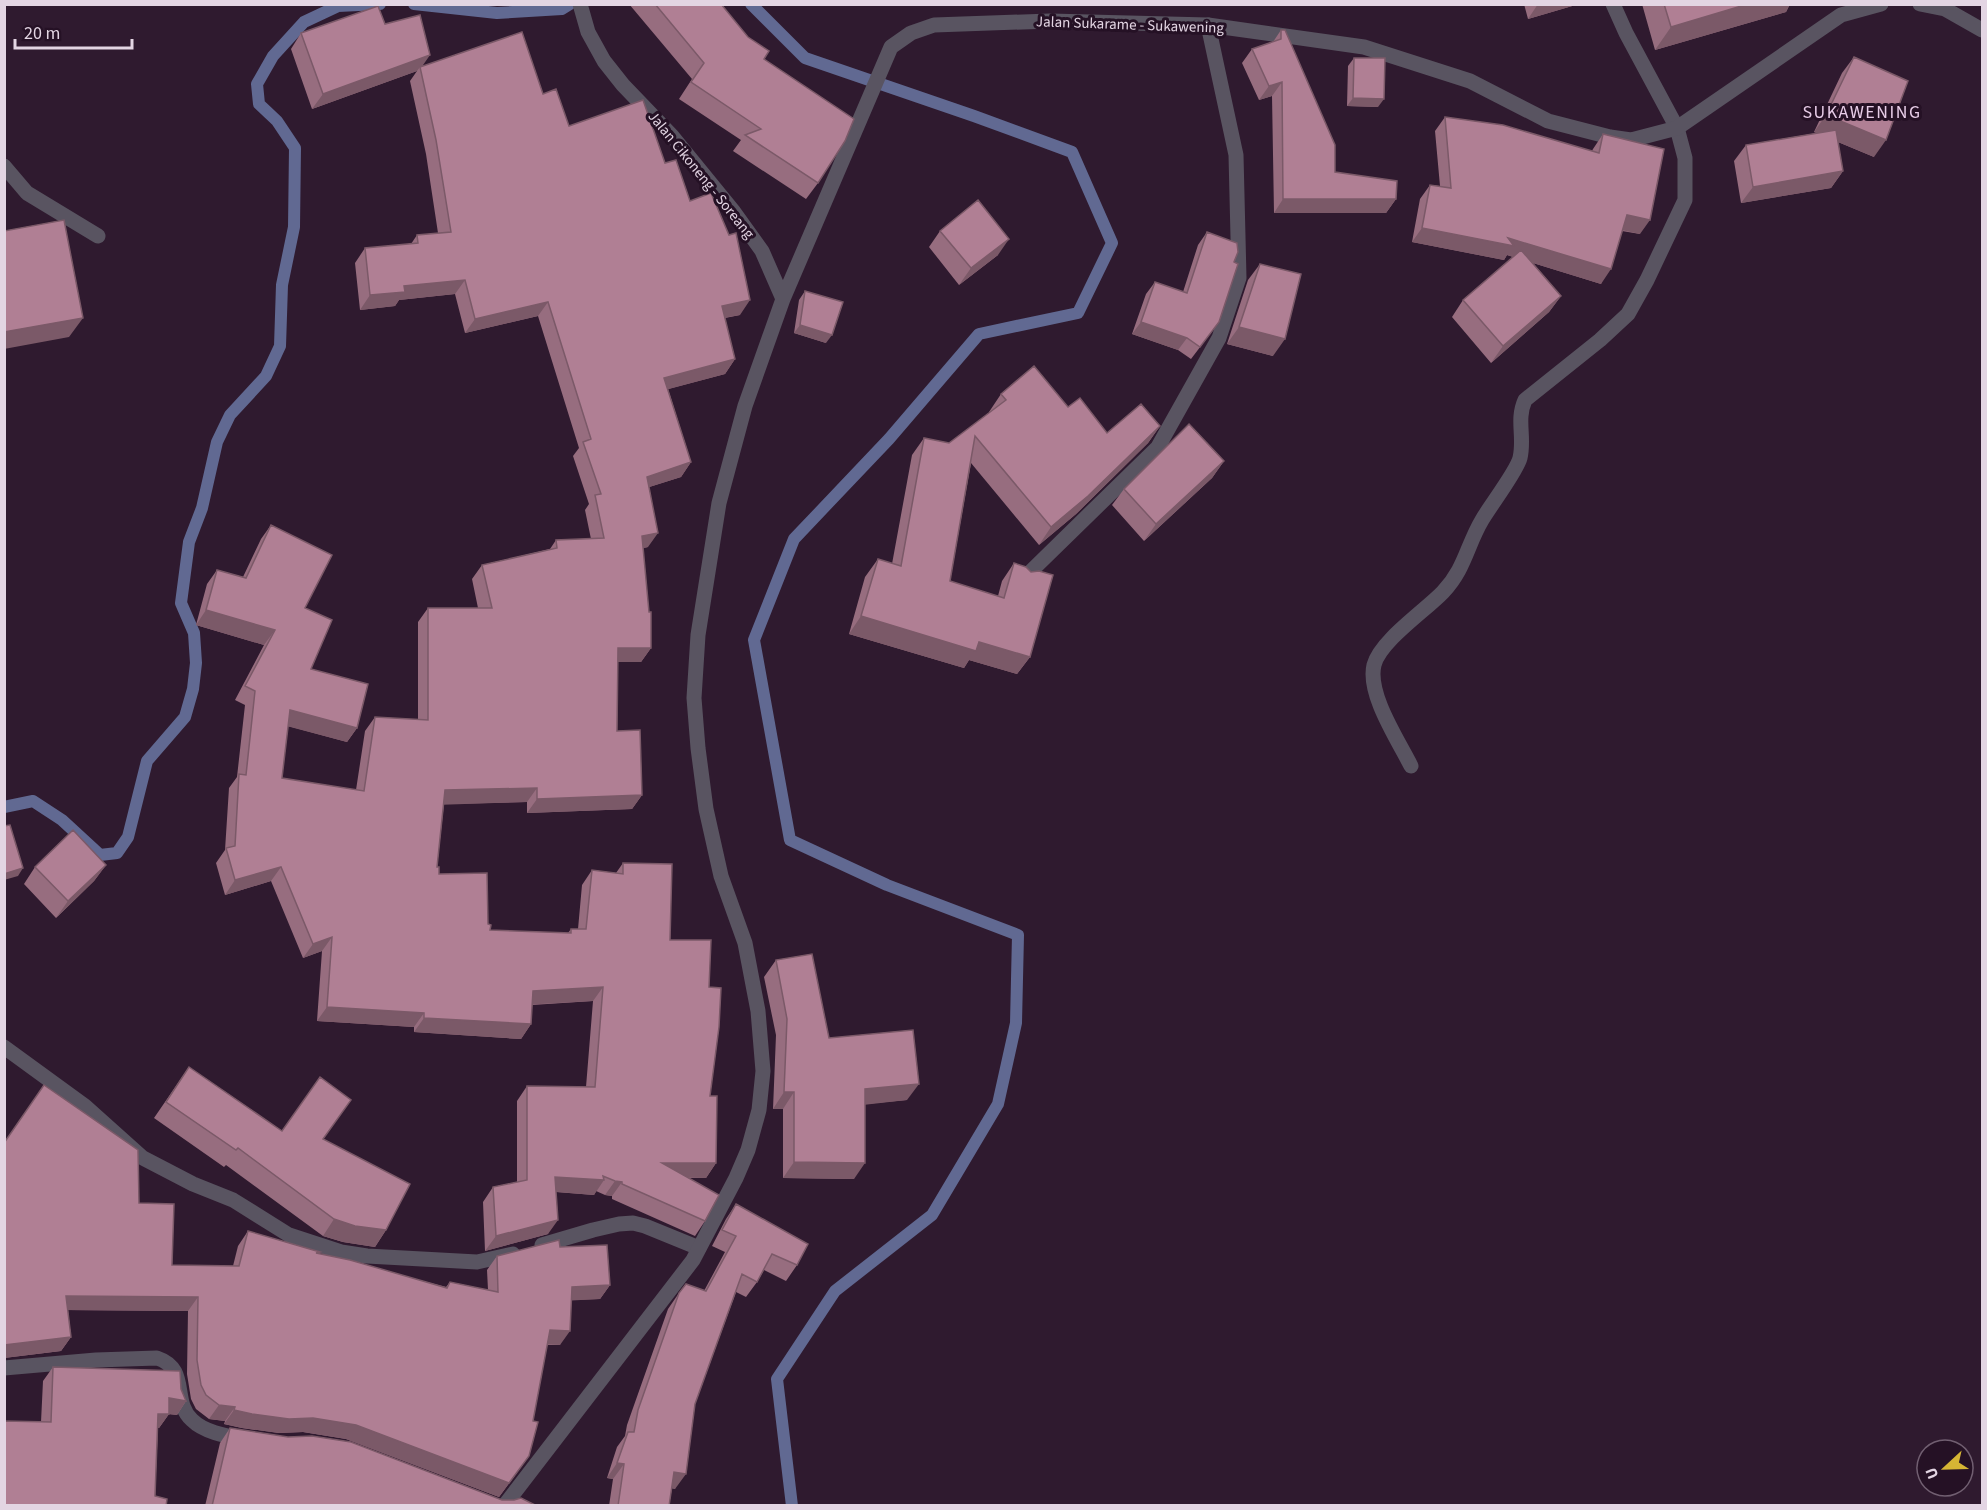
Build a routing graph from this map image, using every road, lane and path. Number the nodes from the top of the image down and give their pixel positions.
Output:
1 (579, 4) edge
2 (1613, 4) edge
3 (1881, 4) edge
4 (1920, 4) edge
5 (1208, 25) junction
6 (1983, 30) edge
7 (1677, 128) junction
8 (4, 166) edge
9 (98, 236) dead end
10 (783, 299) junction
11 (1022, 580) edge
12 (1411, 766) dead end
13 (4, 1047) edge
14 (696, 1254) junction
15 (4, 1368) edge
16 (259, 1441) edge
17 (504, 1506) edge

1 - 10 street, Jalan Cikoneng - Soreang
2 - 7 street
3 - 7 street, Jalan Sukarame - Sukawening
4 - 6 street
5 - 7 street, Jalan Sukarame - Sukawening
5 - 10 street, Jalan Sukarame - Sukawening
5 - 11 street
7 - 12 street
8 - 9 street
10 - 14 street
13 - 14 street
14 - 17 street
15 - 16 street

